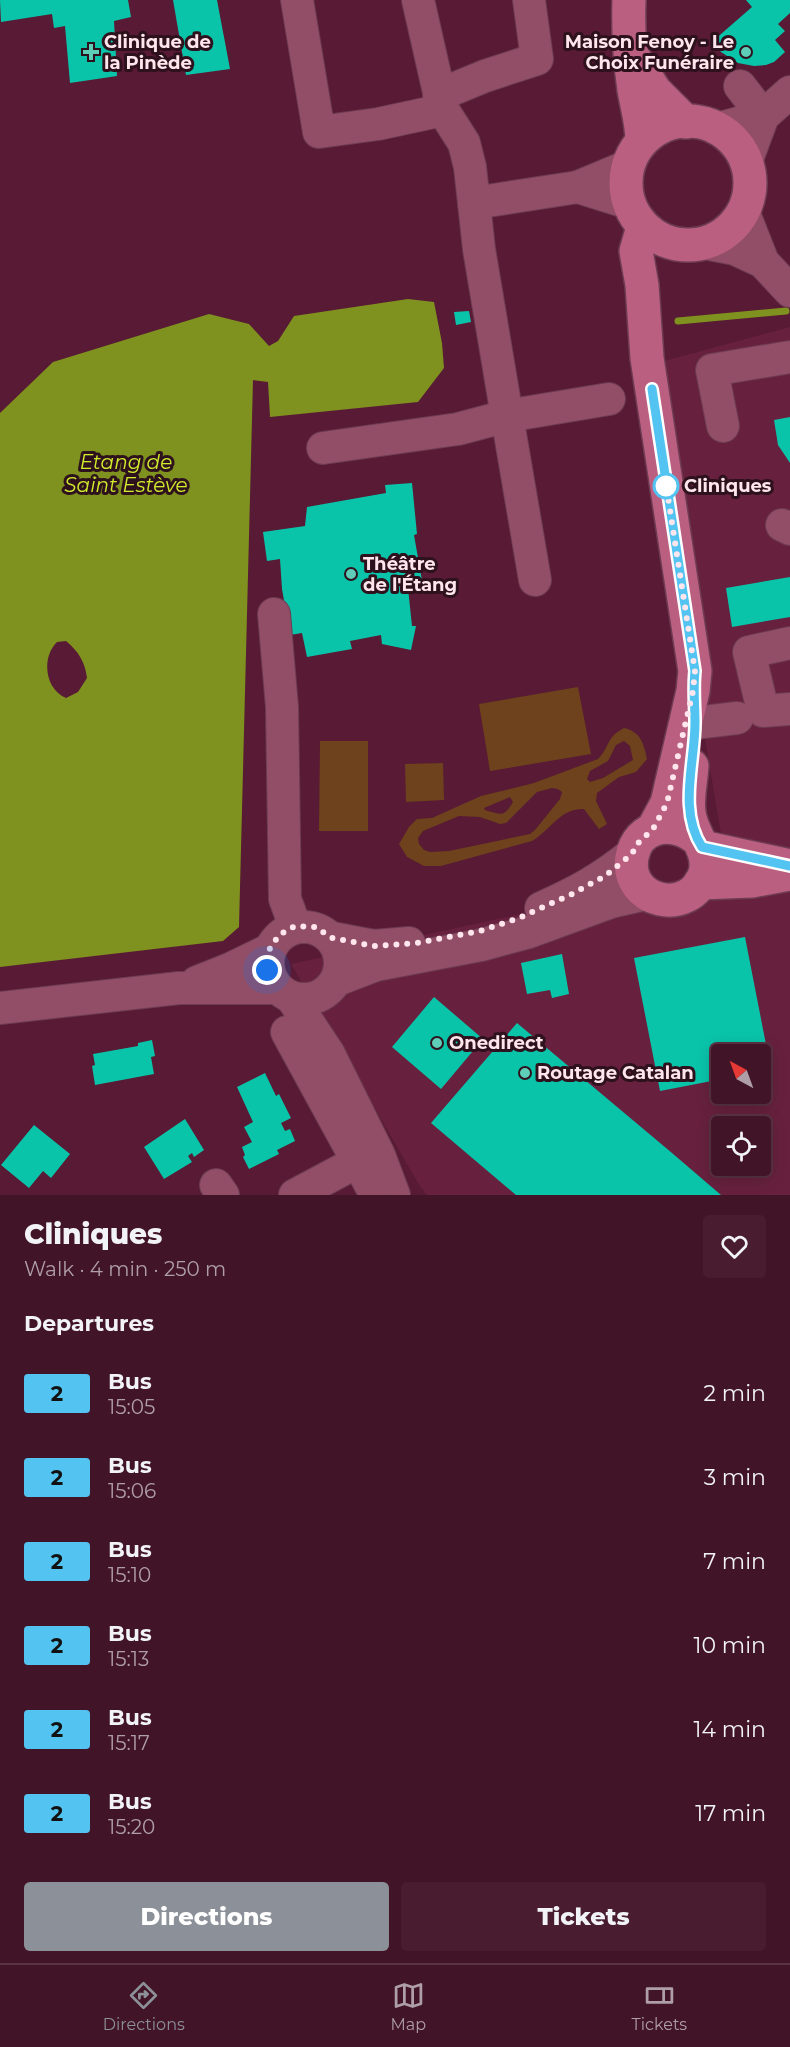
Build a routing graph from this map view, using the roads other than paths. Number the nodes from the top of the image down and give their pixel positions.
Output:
1 (418, 0) edge
2 (529, 0) edge
3 (629, 0) edge
4 (299, 10) edge
5 (632, 54) junction
6 (740, 86) dead end
7 (790, 92) edge
8 (441, 102) junction
9 (762, 116) junction
10 (702, 125) junction
11 (635, 154) junction
12 (746, 162) junction
13 (578, 187) junction
14 (474, 203) junction
15 (743, 211) junction
16 (636, 215) junction
17 (695, 244) junction
18 (763, 262) junction
19 (642, 285) junction
20 (790, 291) edge
21 (790, 357) edge
22 (609, 399) dead end
23 (507, 417) junction
24 (723, 426) dead end
25 (323, 448) dead end
26 (535, 580) dead end
27 (274, 614) dead end
28 (790, 643) edge
29 (694, 707) junction
30 (790, 709) edge
31 (737, 718) dead end
32 (653, 829) junction
33 (699, 842) junction
34 (632, 854) junction
35 (790, 866) edge
36 (790, 874) edge
37 (700, 883) junction
38 (647, 894) junction
39 (295, 926) junction
40 (332, 938) junction
41 (269, 950) junction
42 (333, 985) junction
43 (179, 988) junction
44 (284, 993) junction
45 (0, 1008) edge
46 (287, 1032) dead end
47 (329, 1054) junction
48 (368, 1159) junction
49 (295, 1195) edge
50 (376, 1195) edge
51 (394, 1195) edge
52 (412, 1195) edge

1 - 8 street
2 - 8 street
3 - 5 main road
4 - 8 street
5 - 10 main road
5 - 11 main road
6 - 9 street
7 - 9 street
8 - 14 street
9 - 10 street
9 - 12 street
10 - 11 main road
10 - 12 main road
11 - 13 street
11 - 16 main road
12 - 15 main road
13 - 14 street
13 - 16 street
14 - 23 street
15 - 17 main road
15 - 18 street
16 - 17 main road
16 - 19 main road
17 - 18 street
17 - 19 main road
18 - 20 street
19 - 29 main road
21 - 24 street
22 - 23 street
23 - 25 street
23 - 26 street
27 - 39 street
28 - 30 street
29 - 31 street
29 - 32 main road
29 - 33 main road
32 - 33 main road
32 - 34 main road
33 - 35 main road
33 - 37 main road
34 - 38 main road
34 - 40 street
36 - 37 main road
37 - 38 main road
38 - 42 street
39 - 40 street
39 - 41 street
40 - 42 street
41 - 43 street
41 - 44 street
42 - 44 street
42 - 47 street
43 - 44 street
43 - 45 street
44 - 47 street
46 - 48 street
47 - 48 street
48 - 49 street
48 - 50 street
48 - 51 street
48 - 52 street

